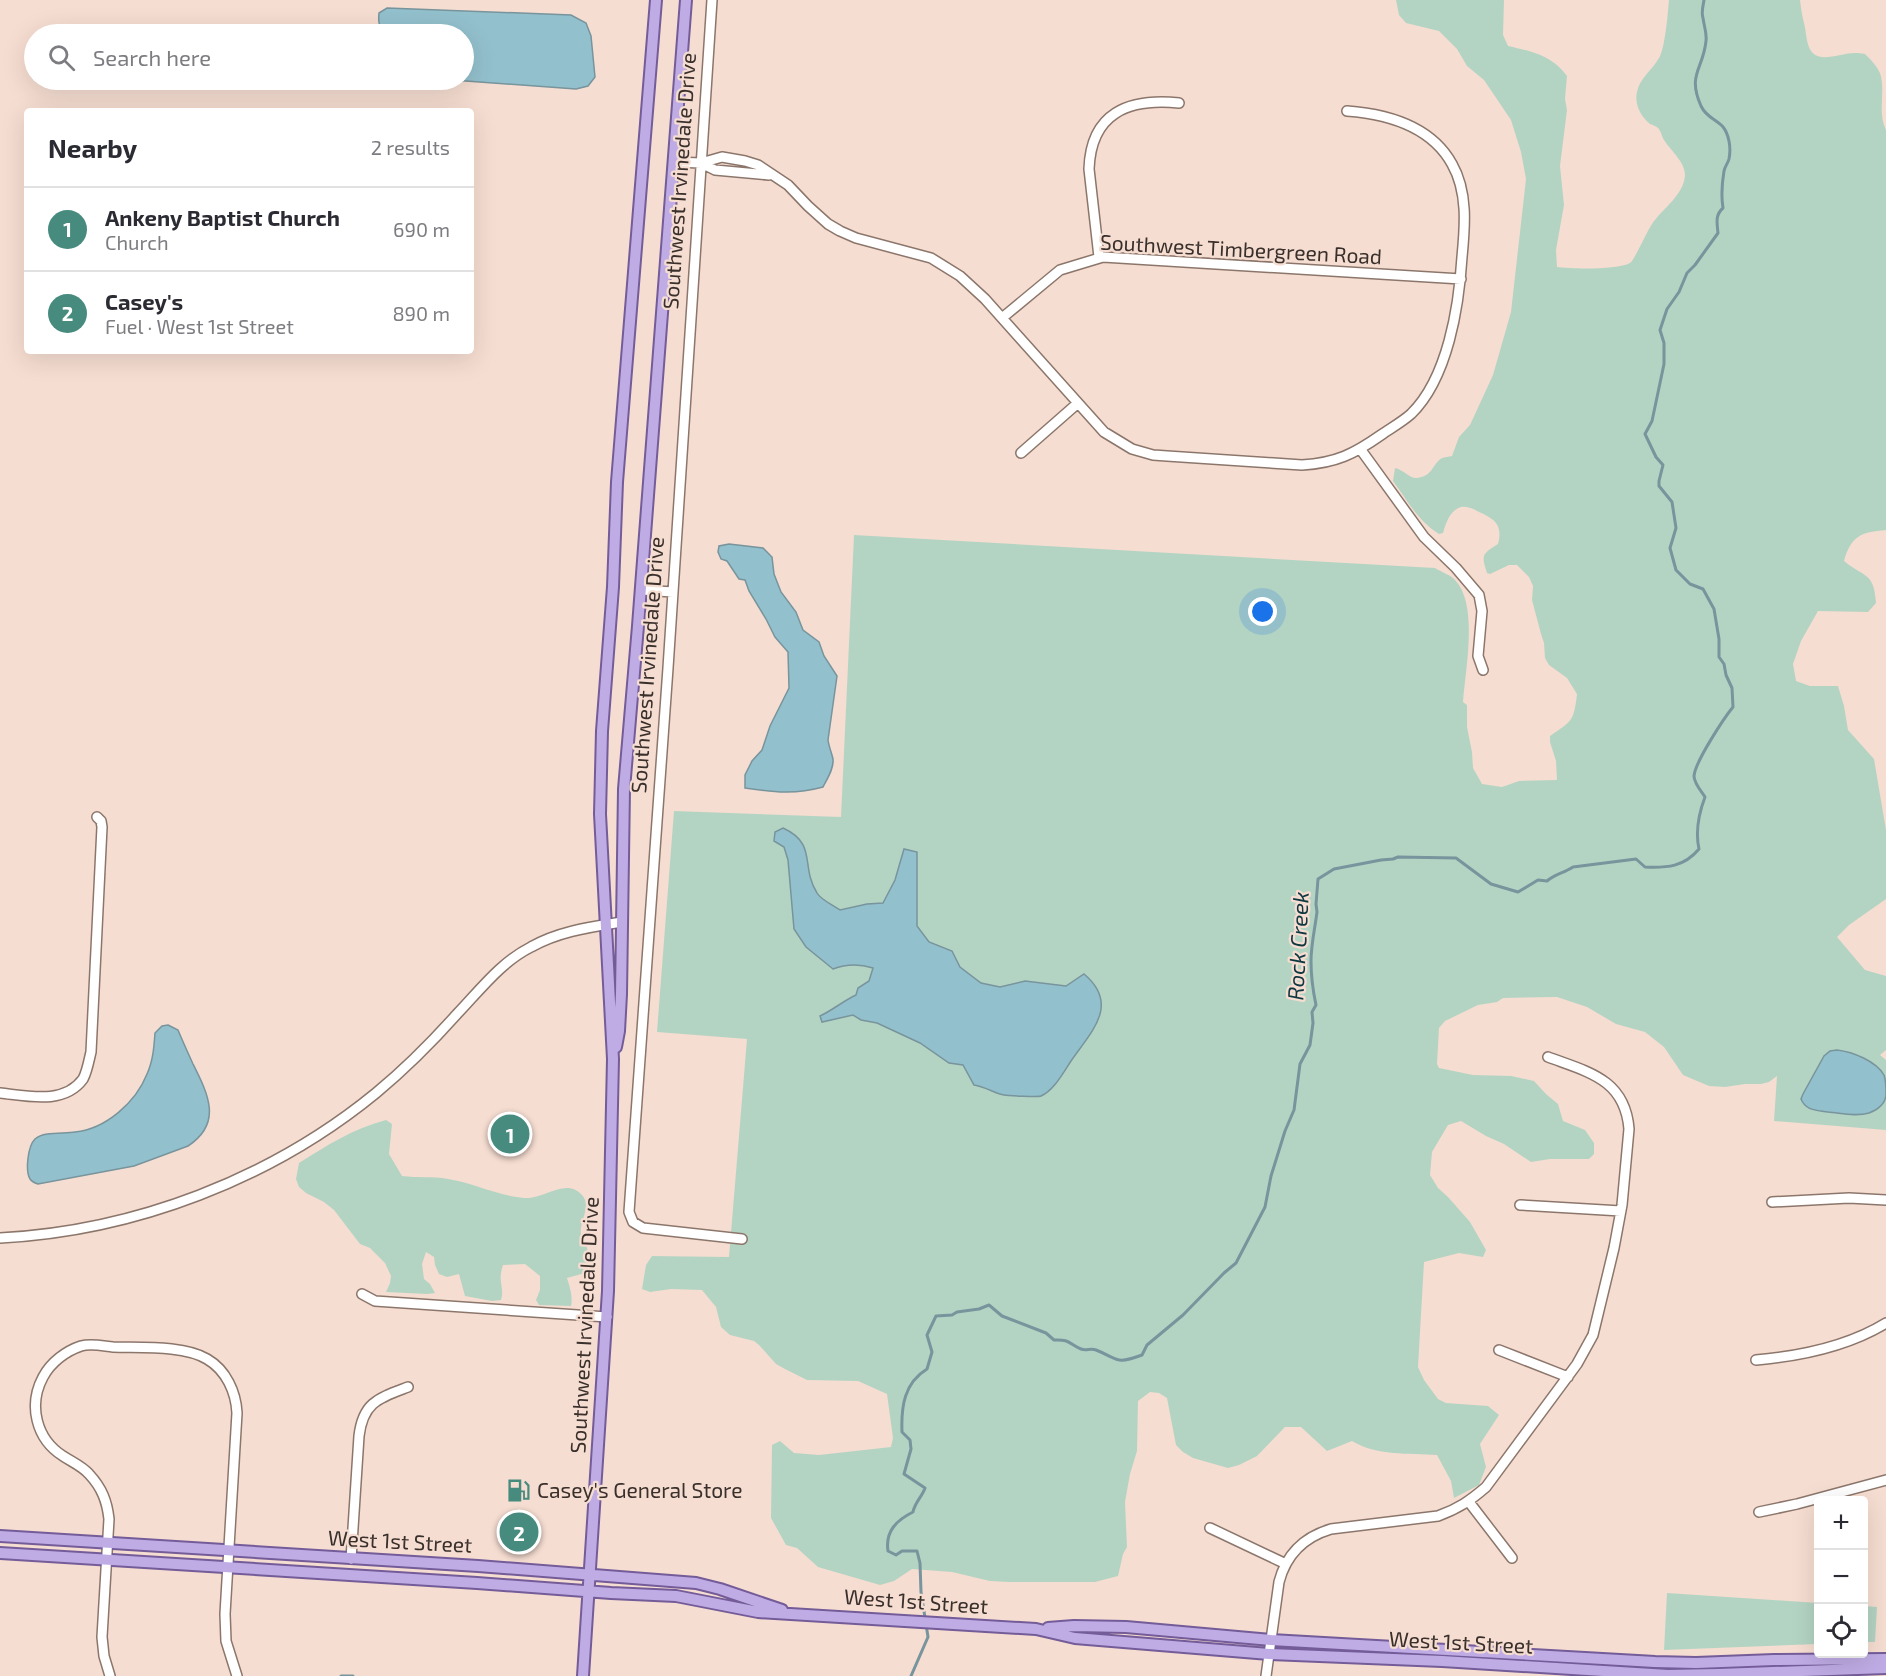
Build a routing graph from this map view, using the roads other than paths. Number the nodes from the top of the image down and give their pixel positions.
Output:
1 (656, 0) edge
2 (686, 0) edge
3 (712, 0) edge
4 (1179, 103) dead end
5 (1347, 111) dead end
6 (674, 162) junction
7 (701, 163) junction
8 (1100, 257) junction
9 (1461, 279) junction
10 (1002, 318) junction
11 (1078, 403) junction
12 (1360, 450) junction
13 (1021, 453) dead end
14 (640, 590) junction
15 (672, 592) junction
16 (1483, 670) dead end
17 (97, 817) dead end
18 (622, 922) junction
19 (607, 925) junction
20 (1548, 1057) dead end
21 (613, 1059) junction
22 (0, 1093) edge
23 (1886, 1200) edge
24 (1772, 1203) dead end
25 (1520, 1205) dead end
26 (1621, 1211) junction
27 (0, 1238) edge
28 (742, 1239) dead end
29 (362, 1294) dead end
30 (607, 1317) junction
31 (1886, 1323) edge
32 (1499, 1350) dead end
33 (1756, 1360) dead end
34 (1568, 1377) junction
35 (408, 1387) dead end
36 (1886, 1480) edge
37 (1469, 1502) junction
38 (1759, 1512) dead end
39 (1210, 1528) dead end
40 (0, 1536) edge
41 (108, 1543) junction
42 (229, 1550) junction
43 (0, 1553) edge
44 (1512, 1558) dead end
45 (351, 1559) junction
46 (108, 1560) junction
47 (1286, 1564) junction
48 (228, 1567) junction
49 (591, 1574) junction
50 (589, 1592) junction
51 (794, 1614) junction
52 (1036, 1629) junction
53 (1270, 1647) junction
54 (1886, 1659) edge
55 (1886, 1668) edge
56 (110, 1676) edge
57 (237, 1676) edge
58 (583, 1676) edge
59 (1266, 1676) edge

1 - 19 main road, Southwest Irvinedale Drive
2 - 6 main road, Southwest Irvinedale Drive
3 - 7 street, Southwest Irvinedale Drive
4 - 8 street
5 - 9 street
6 - 7 street
6 - 14 main road, Southwest Irvinedale Drive
7 - 10 street
7 - 15 street, Southwest Irvinedale Drive
8 - 9 street, Southwest Timbergreen Road
8 - 10 street, Southwest Timbergreen Road
9 - 12 street
10 - 11 street
11 - 12 street
11 - 13 street
12 - 16 street
14 - 15 street
14 - 18 main road, Southwest Irvinedale Drive
15 - 28 street, Southwest Irvinedale Drive
17 - 22 street
18 - 19 street
18 - 21 main road, Southwest Irvinedale Drive
19 - 21 main road, Southwest Irvinedale Drive
19 - 27 street
20 - 26 street
21 - 30 main road, Southwest Irvinedale Drive
23 - 24 street
25 - 26 street
26 - 34 street
29 - 30 street
30 - 49 main road, Southwest Irvinedale Drive
31 - 33 street
32 - 34 street
34 - 37 street
35 - 45 street
36 - 38 street
37 - 44 street
37 - 47 street
39 - 47 street
40 - 41 main road, West 1st Street
41 - 42 main road, West 1st Street
41 - 42 street
41 - 46 street
42 - 45 main road, West 1st Street
42 - 48 street
43 - 46 main road, West 1st Street
45 - 49 main road, West 1st Street
46 - 48 main road, West 1st Street
46 - 56 street
47 - 53 street
48 - 50 main road, West 1st Street
48 - 57 street
49 - 50 main road, Southwest Irvinedale Drive
49 - 51 main road, West 1st Street
50 - 51 main road, West 1st Street
50 - 58 main road, Southwest Irvinedale Drive
51 - 52 main road, West 1st Street
52 - 53 main road, West 1st Street
52 - 53 main road, West 1st Street
53 - 54 main road, West 1st Street
53 - 55 main road, West 1st Street
53 - 59 street

